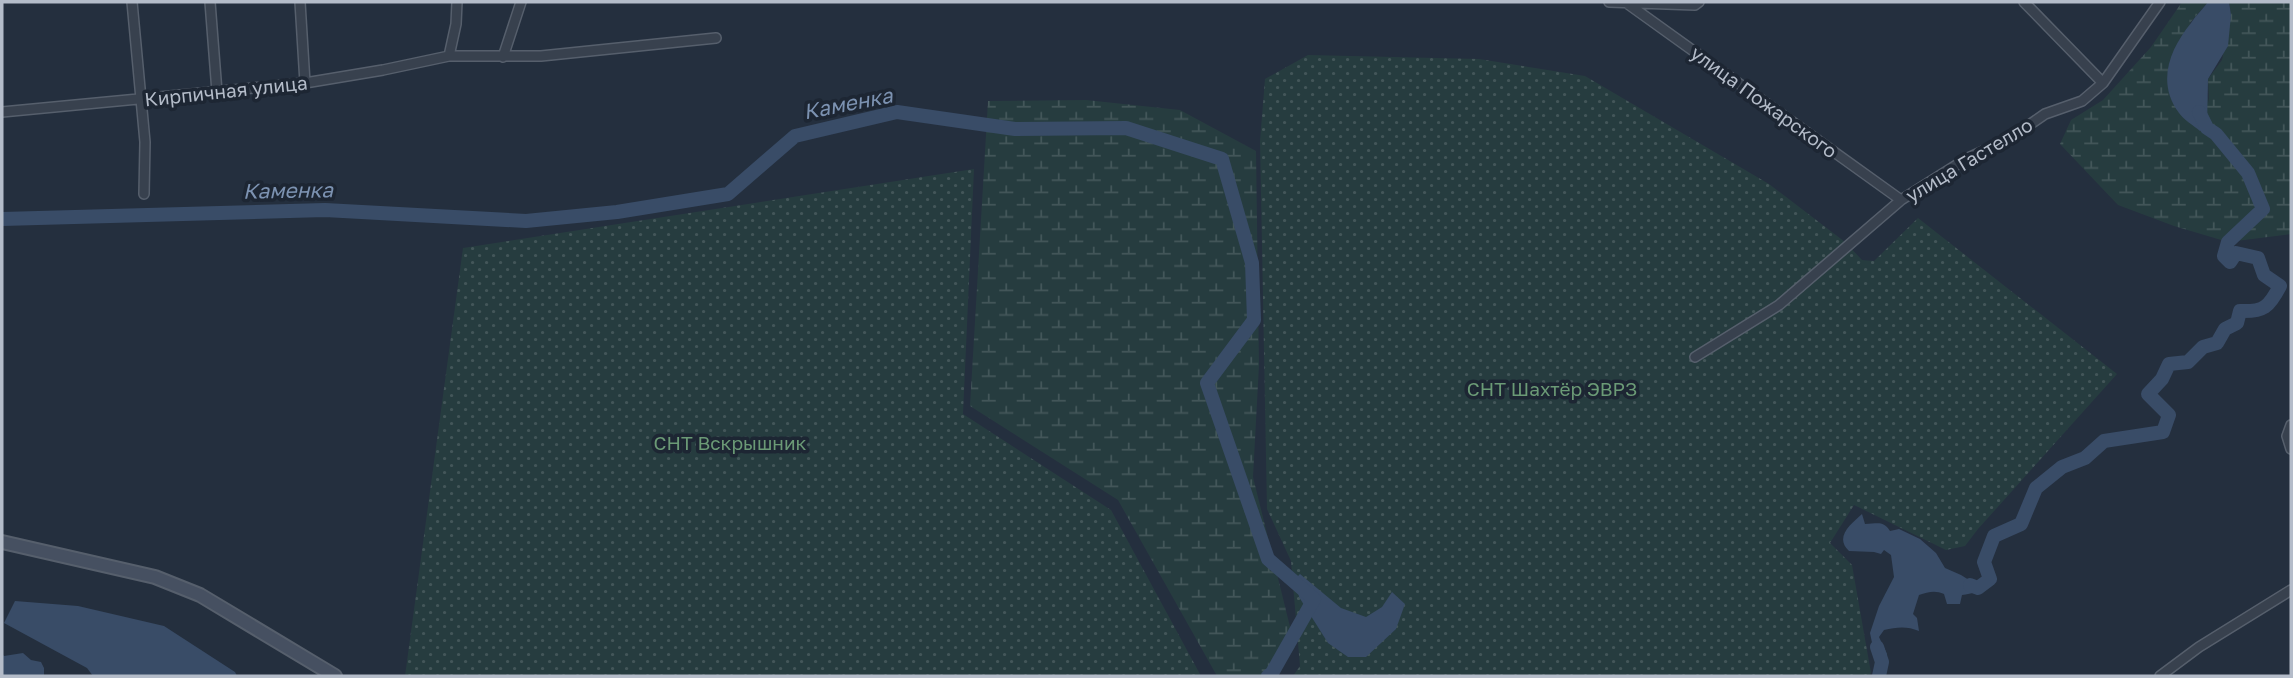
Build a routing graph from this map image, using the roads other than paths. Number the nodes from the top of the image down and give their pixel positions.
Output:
1 (132, 2) edge
2 (209, 2) edge
3 (300, 2) edge
4 (457, 2) edge
5 (521, 2) edge
6 (1609, 2) edge
7 (1699, 2) edge
8 (2024, 2) edge
9 (2160, 2) edge
10 (1628, 4) junction
11 (716, 38) dead end
12 (449, 56) junction
13 (503, 57) junction
14 (305, 83) junction
15 (2103, 83) junction
16 (217, 92) junction
17 (142, 100) junction
18 (2, 112) edge
19 (144, 194) dead end
20 (1901, 200) junction
21 (1695, 357) dead end
22 (2291, 425) edge
23 (2291, 449) edge
24 (2, 542) edge
25 (2291, 590) edge
26 (335, 676) edge
27 (2160, 676) edge

1 - 17 street
2 - 16 street
3 - 14 street
4 - 12 street
5 - 13 street
6 - 10 street, улица Пожарского
7 - 10 street, улица Пожарского
8 - 15 street
9 - 15 street, улица Гастелло
10 - 20 street, улица Пожарского
11 - 13 street, Кирпичная улица
12 - 13 street, Кирпичная улица
12 - 14 street, Кирпичная улица
14 - 16 street, Кирпичная улица
15 - 20 street, улица Гастелло
16 - 17 street, Кирпичная улица
17 - 18 street, Кирпичная улица
17 - 19 street
20 - 21 street, улица Гастелло
22 - 23 street
24 - 26 main road
25 - 27 street

